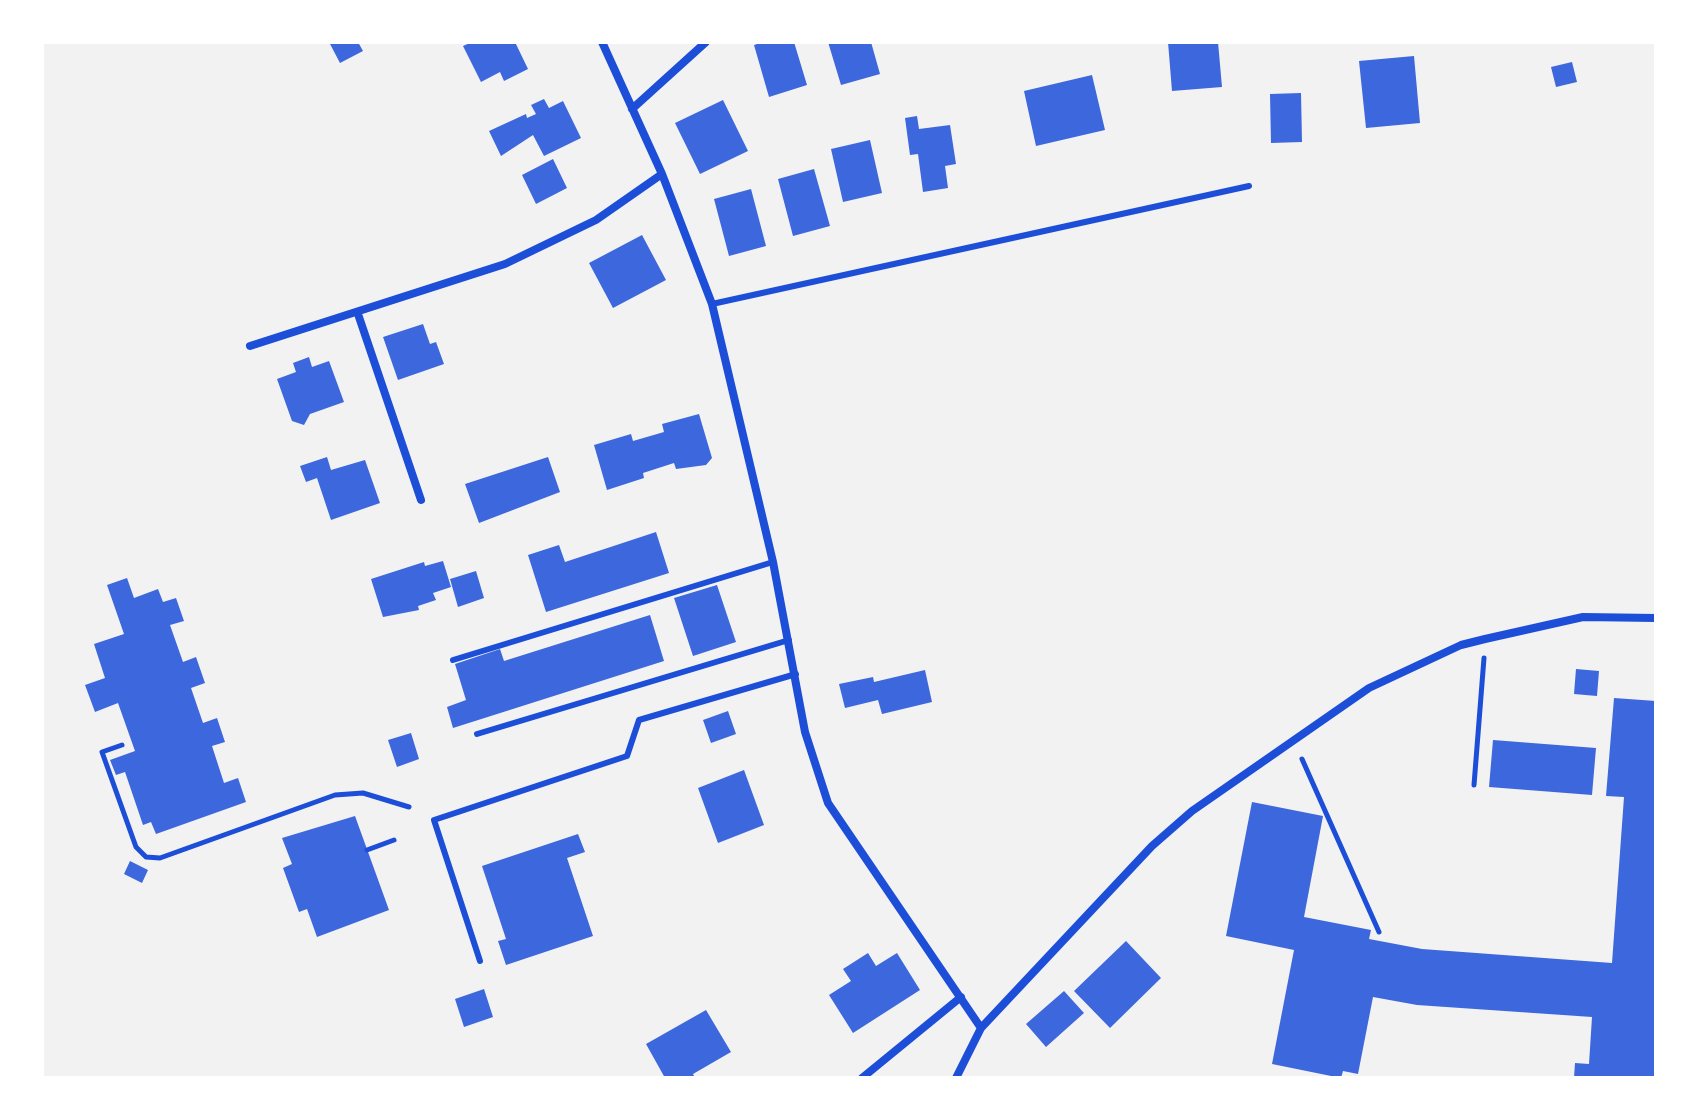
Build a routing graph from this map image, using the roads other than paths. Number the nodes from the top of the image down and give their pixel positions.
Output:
1 (602, 42) edge
2 (706, 42) edge
3 (632, 109) junction
4 (662, 174) junction
5 (1249, 186) dead end
6 (712, 304) junction
7 (358, 314) junction
8 (250, 346) dead end
9 (421, 500) dead end
10 (773, 562) junction
11 (1656, 618) edge
12 (789, 640) junction
13 (453, 660) dead end
14 (796, 674) junction
15 (477, 734) dead end
16 (480, 961) dead end
17 (961, 997) junction
18 (981, 1028) junction
19 (862, 1078) edge
20 (956, 1078) edge

1 - 3 street
2 - 3 street
3 - 4 street
4 - 6 street
4 - 7 street
5 - 6 lane
6 - 10 street
7 - 8 street
7 - 9 street
10 - 12 street
10 - 13 lane
11 - 18 street
12 - 14 street
12 - 15 lane
14 - 16 lane
14 - 17 street
17 - 18 street
17 - 19 street
18 - 20 street

